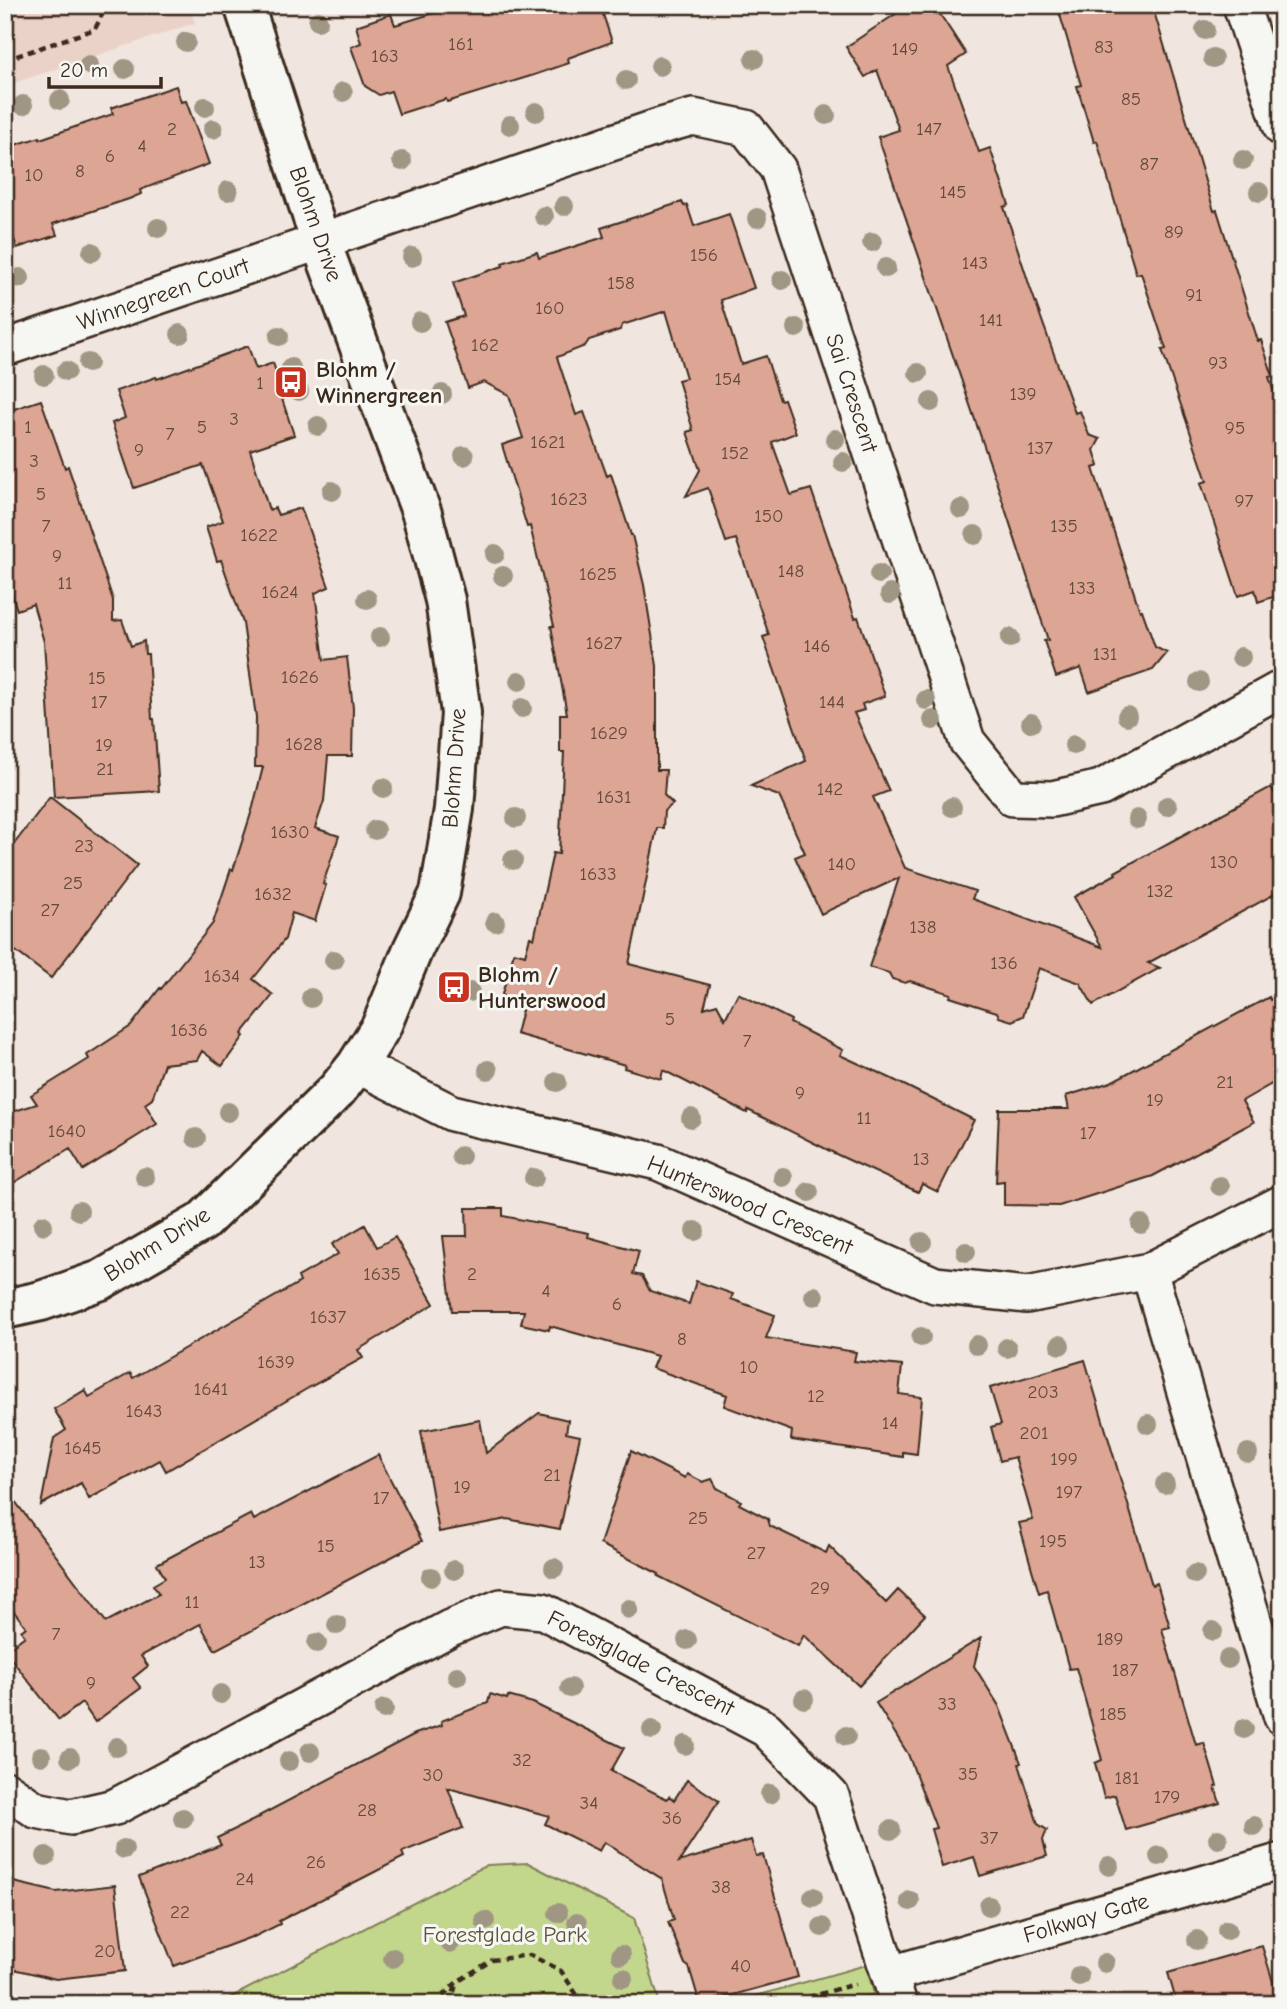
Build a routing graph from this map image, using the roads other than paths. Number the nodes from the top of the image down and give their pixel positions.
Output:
1 (244, 5) edge
2 (1241, 5) edge
3 (1282, 128) edge
4 (320, 240) junction
5 (5, 348) edge
6 (1282, 688) edge
7 (357, 1065) junction
8 (1282, 1203) edge
9 (1149, 1271) junction
10 (5, 1309) edge
11 (1282, 1717) edge
12 (5, 1788) edge
13 (1282, 1861) edge
14 (895, 1989) edge

1 - 4 street, Blohm Drive
2 - 3 street
4 - 5 street, Winnegreen Court
4 - 6 street, Sai Crescent
4 - 7 street, Blohm Drive
7 - 9 street, Hunterswood Crescent
7 - 10 street, Blohm Drive
8 - 9 street, Hunterswood Crescent
9 - 11 street
12 - 14 street, Forestglade Crescent
13 - 14 street, Folkway Gate

